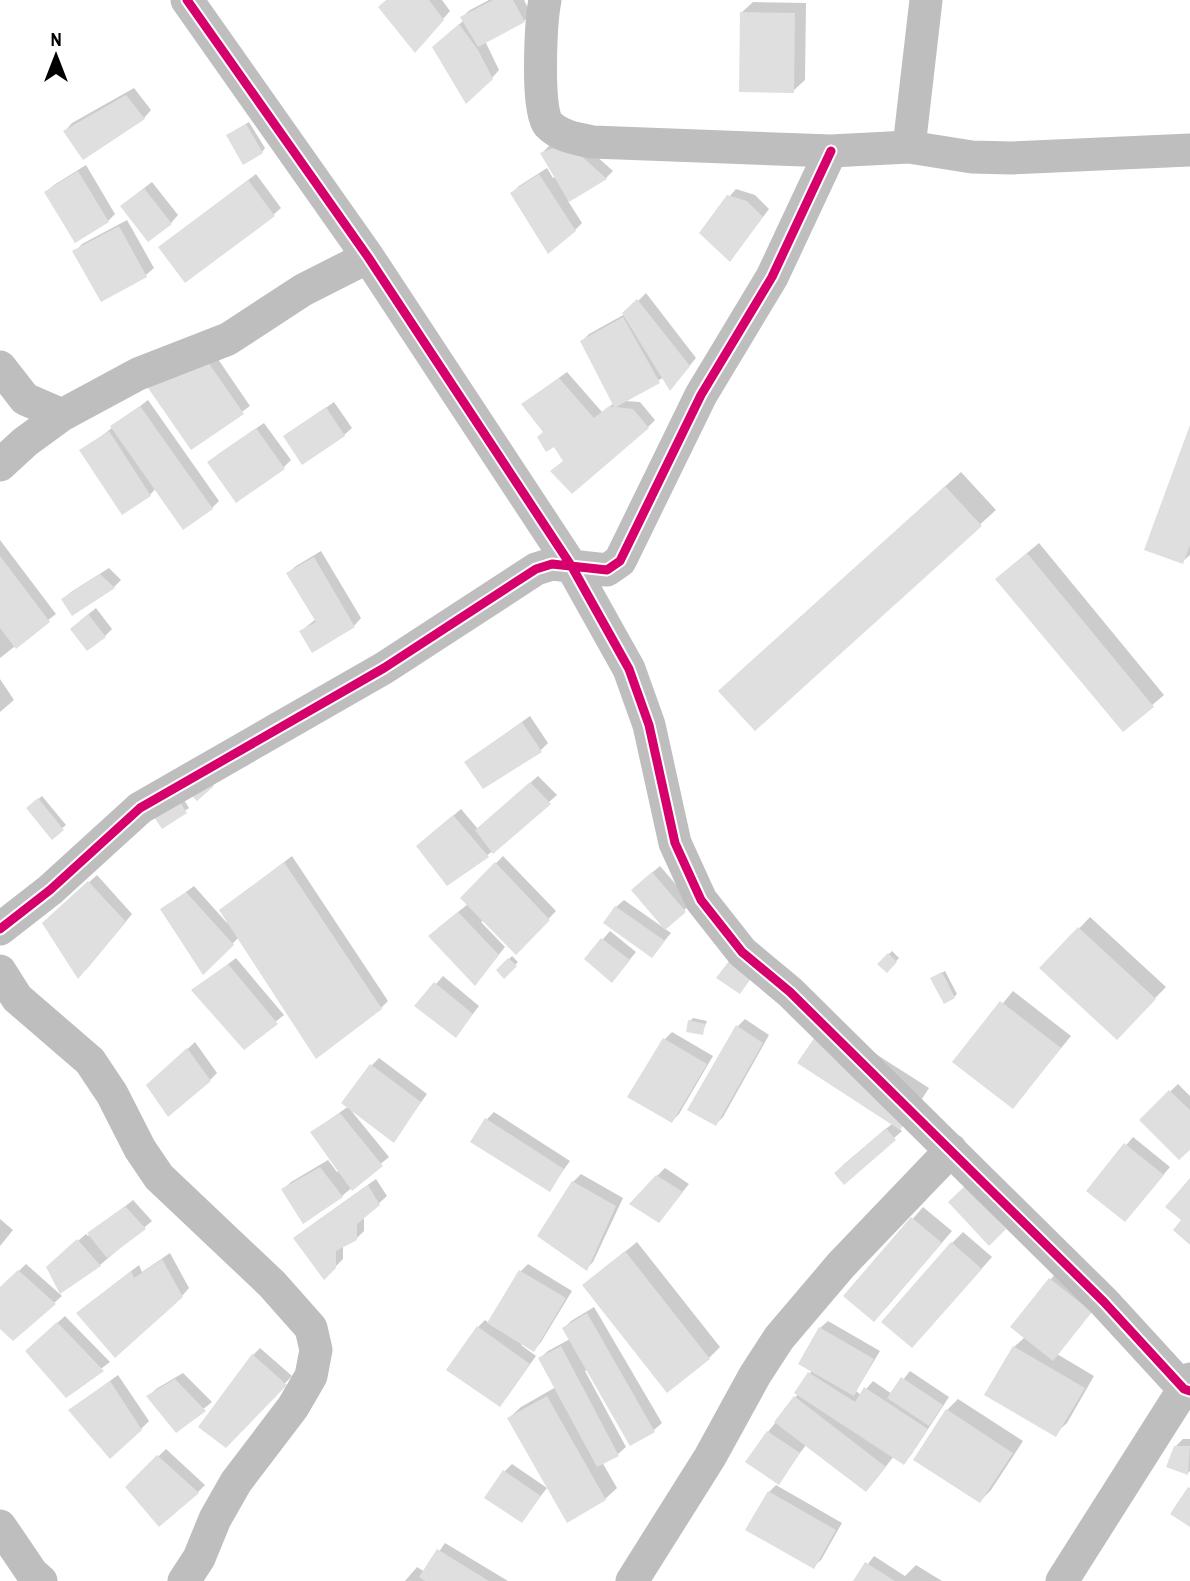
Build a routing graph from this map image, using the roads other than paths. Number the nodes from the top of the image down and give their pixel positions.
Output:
1 (187, 0) edge
2 (545, 0) edge
3 (926, 0) edge
4 (909, 148) junction
5 (1190, 150) edge
6 (831, 152) junction
7 (368, 257) junction
8 (0, 367) edge
9 (24, 399) junction
10 (62, 415) junction
11 (24, 442) junction
12 (0, 465) edge
13 (572, 567) junction
14 (0, 929) edge
15 (0, 971) edge
16 (951, 1150) junction
17 (1188, 1386) edge
18 (0, 1526) edge
19 (41, 1581) edge
20 (184, 1581) edge
21 (632, 1581) edge
22 (1062, 1581) edge

1 - 7 street
2 - 6 street
3 - 4 street
4 - 5 street
4 - 6 street
6 - 13 street
7 - 10 street
7 - 13 street
8 - 9 street
9 - 10 street
9 - 11 street
10 - 11 street
11 - 12 street
13 - 14 street
13 - 16 street
15 - 20 street
16 - 17 street
16 - 21 street
17 - 22 street
18 - 19 street

